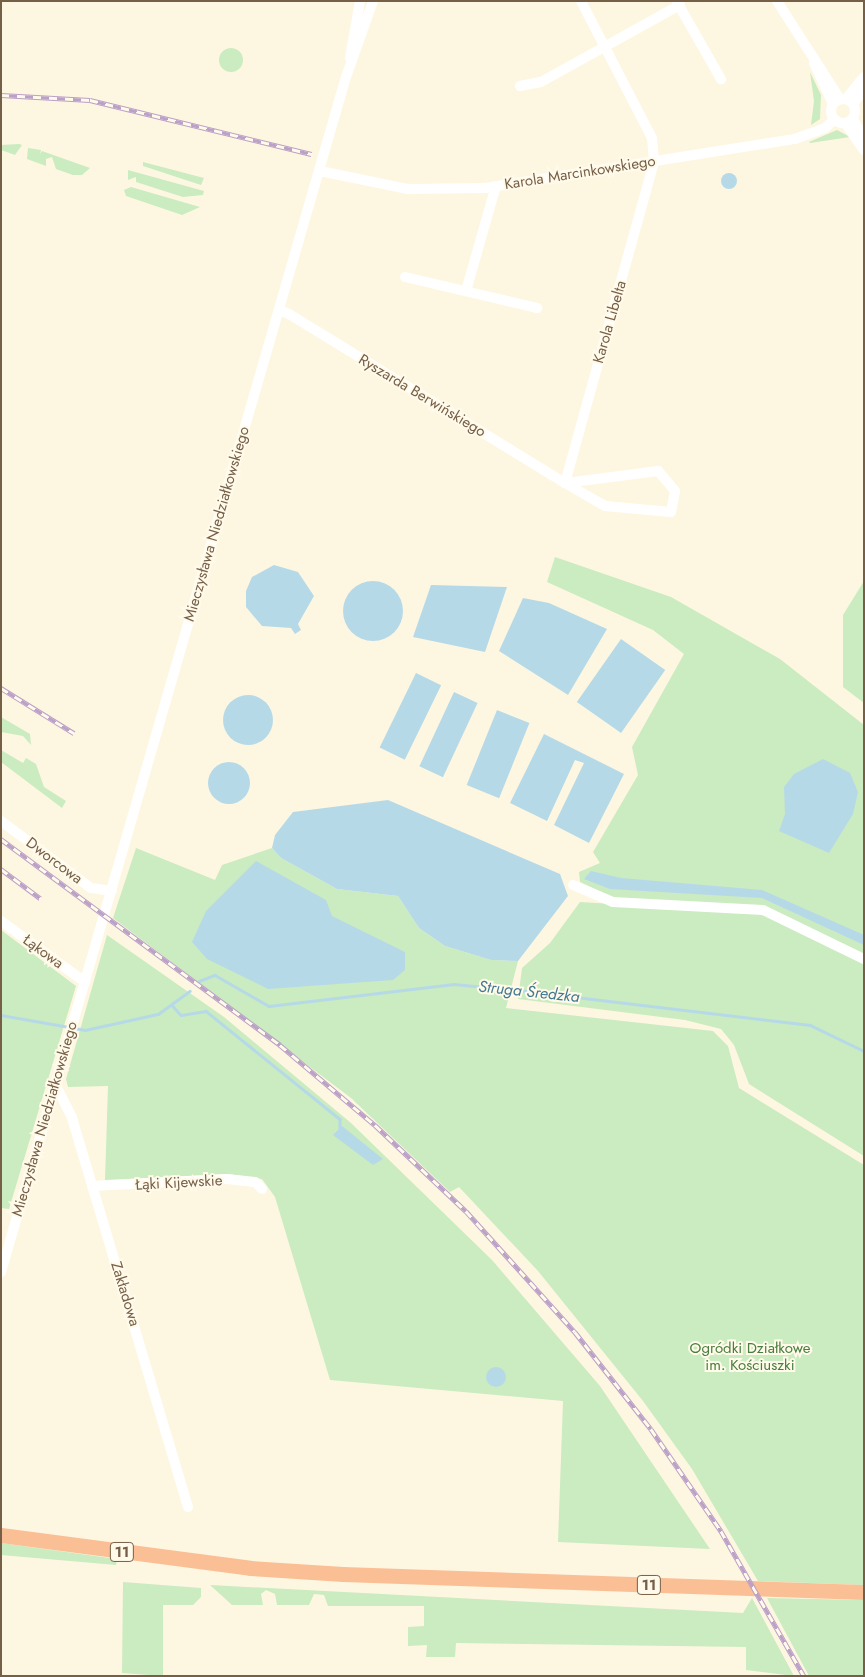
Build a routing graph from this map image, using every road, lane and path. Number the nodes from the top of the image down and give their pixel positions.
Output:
1 (360, 1) edge
2 (373, 1) edge
3 (581, 1) edge
4 (777, 1) edge
5 (678, 3) edge
6 (604, 47) junction
7 (349, 67) junction
8 (864, 77) edge
9 (721, 79) dead end
10 (520, 86) dead end
11 (864, 89) edge
12 (843, 101) junction
13 (844, 120) junction
14 (864, 138) edge
15 (864, 150) edge
16 (654, 161) junction
17 (320, 172) junction
18 (496, 186) junction
19 (405, 277) dead end
20 (466, 291) junction
21 (536, 308) dead end
22 (279, 310) junction
23 (565, 483) junction
24 (1, 821) edge
25 (573, 885) dead end
26 (112, 891) junction
27 (1, 921) edge
28 (864, 959) edge
29 (85, 982) junction
30 (55, 1084) junction
31 (92, 1186) junction
32 (262, 1189) dead end
33 (1, 1272) edge
34 (188, 1507) dead end
35 (1, 1535) edge
36 (864, 1592) edge

1 - 7 street, Mieczysława Niedziałkowskiego
2 - 7 street, Mieczysława Niedziałkowskiego
3 - 6 street
4 - 12 street
5 - 6 street
5 - 9 street
6 - 10 street
6 - 16 street
7 - 17 street, Mieczysława Niedziałkowskiego
8 - 12 street
11 - 12 street
12 - 13 street
12 - 13 street
13 - 14 street
13 - 15 street
13 - 16 street, Karola Marcinkowskiego
16 - 18 street, Karola Marcinkowskiego
16 - 23 street, Karola Libelta
17 - 18 street, Karola Marcinkowskiego
17 - 22 street, Mieczysława Niedziałkowskiego
18 - 20 street
19 - 20 street
20 - 21 street
22 - 23 street, Ryszarda Berwińskiego
22 - 26 street, Mieczysława Niedziałkowskiego
23 - 23 street, Ryszarda Berwińskiego
24 - 26 street, Dworcowa
25 - 28 street
26 - 29 street, Mieczysława Niedziałkowskiego
27 - 29 street, Łąkowa
29 - 30 street, Mieczysława Niedziałkowskiego
30 - 31 street, Zakładowa
30 - 33 street, Mieczysława Niedziałkowskiego
31 - 32 street, Łąki Kijewskie
31 - 34 street, Zakładowa
35 - 36 highway, 11

